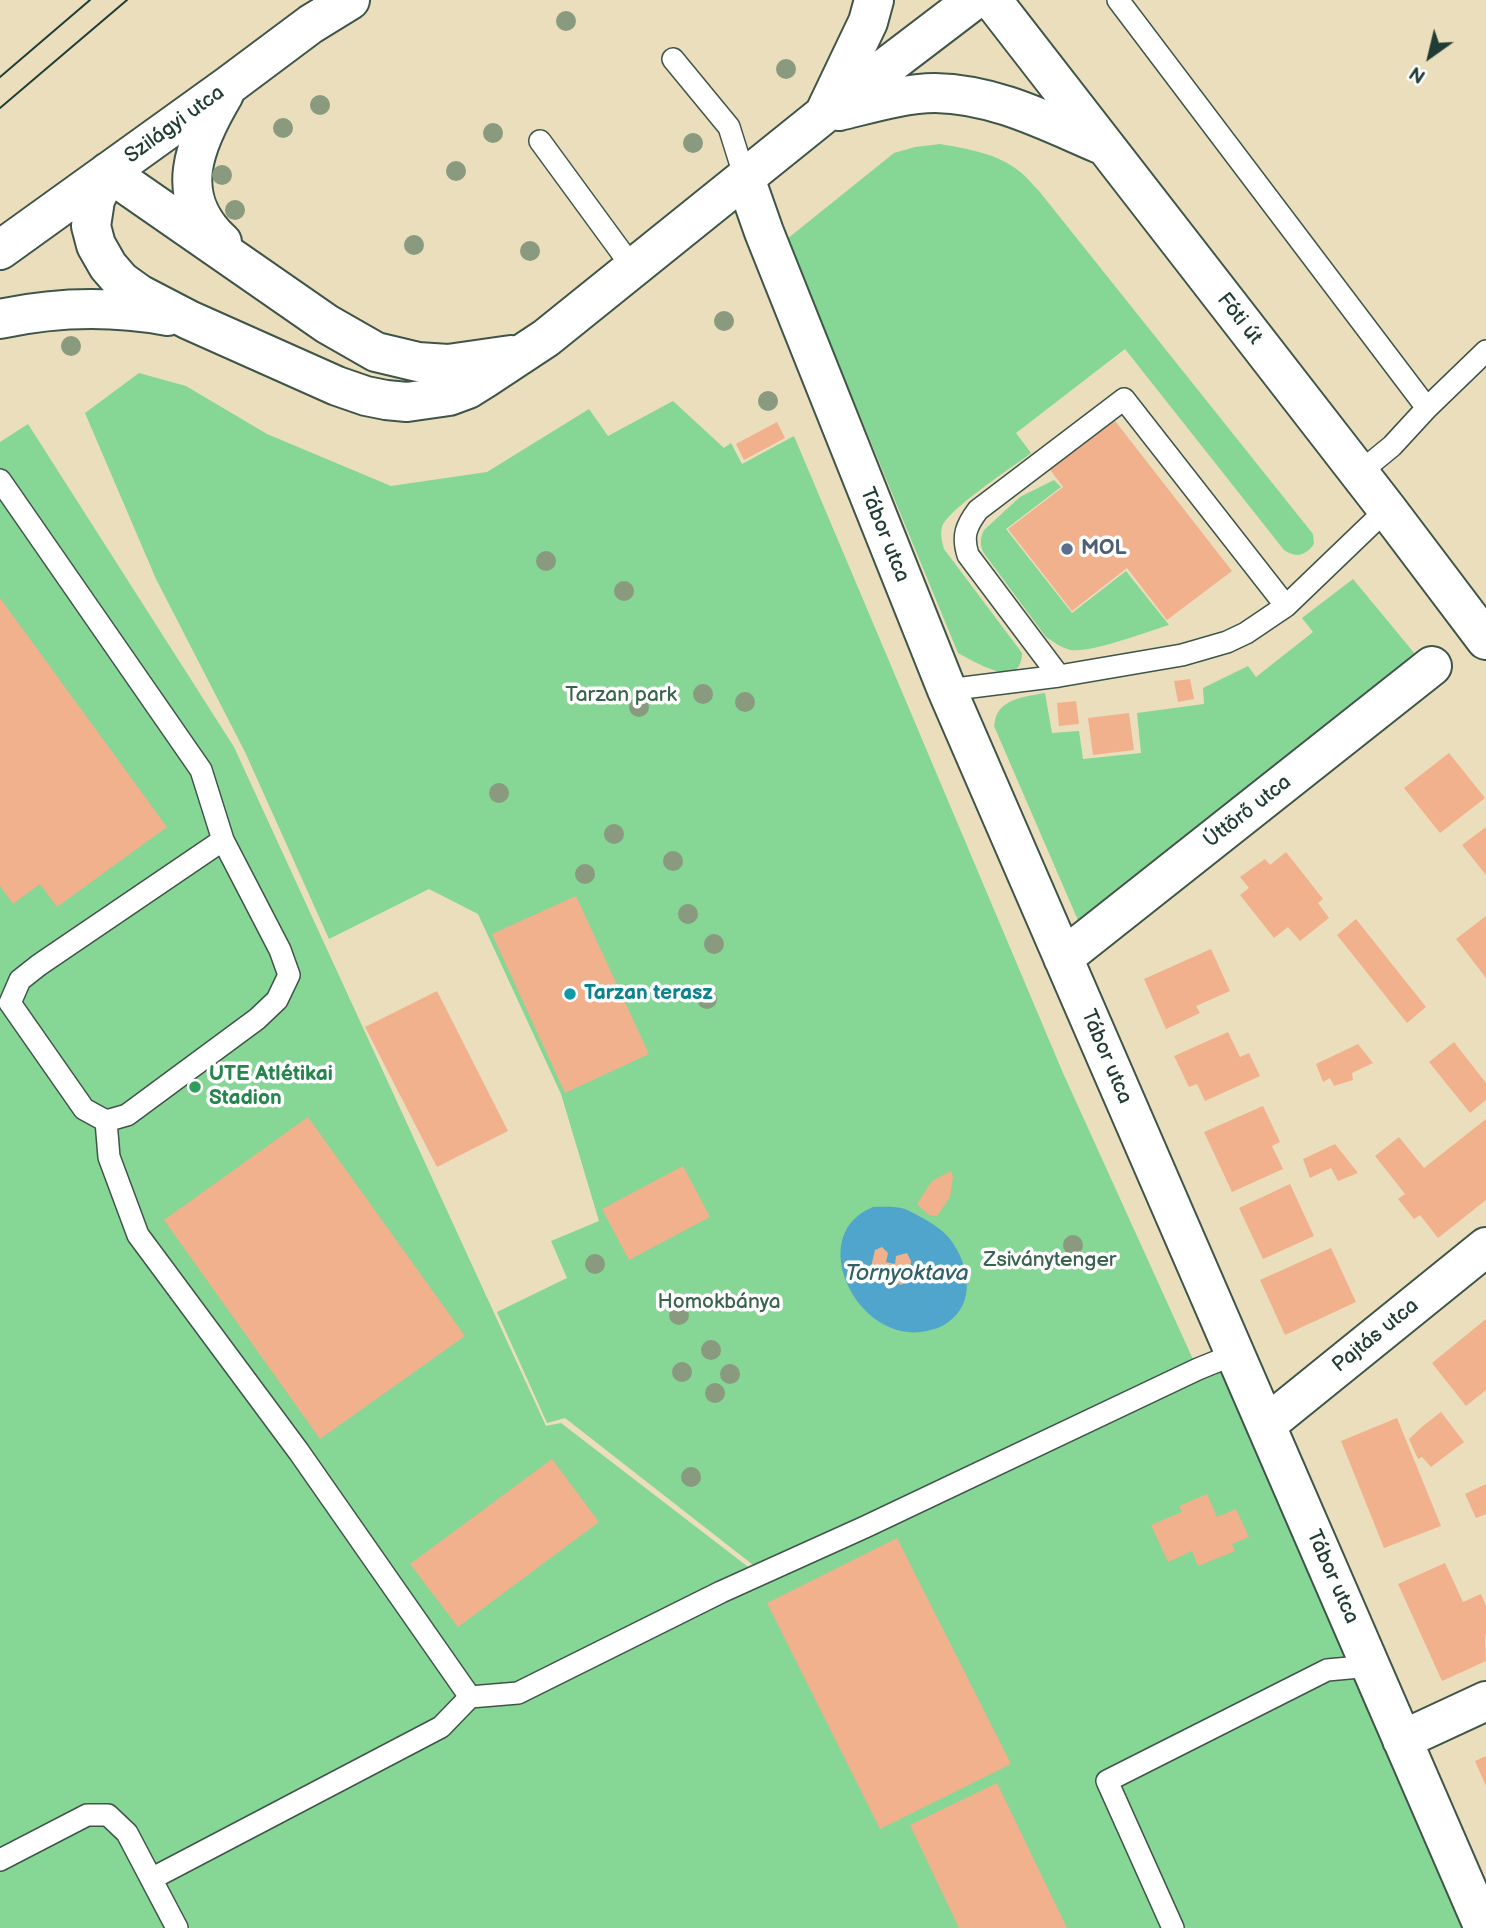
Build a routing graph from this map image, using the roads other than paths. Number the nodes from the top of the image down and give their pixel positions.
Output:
1 (350, 0) edge
2 (874, 0) edge
3 (974, 0) edge
4 (992, 0) edge
5 (1123, 2) edge
6 (673, 59) dead end
7 (228, 86) junction
8 (823, 115) junction
9 (540, 141) dead end
10 (1103, 146) junction
11 (108, 172) junction
12 (745, 178) junction
13 (0, 250) edge
14 (633, 268) junction
15 (261, 278) junction
16 (0, 319) edge
17 (189, 320) junction
18 (1486, 351) edge
19 (524, 353) junction
20 (1427, 408) junction
21 (1359, 473) junction
22 (0, 480) edge
23 (1387, 509) junction
24 (1286, 606) junction
25 (1486, 640) edge
26 (1432, 666) dead end
27 (1059, 676) junction
28 (947, 690) junction
29 (223, 840) junction
30 (1063, 958) junction
31 (106, 1121) junction
32 (1486, 1247) edge
33 (1235, 1354) junction
34 (1266, 1425) junction
35 (1371, 1666) junction
36 (470, 1697) junction
37 (1486, 1701) edge
38 (1402, 1740) junction
39 (0, 1860) edge
40 (153, 1878) junction
41 (177, 1928) edge
42 (1172, 1928) edge
43 (1484, 1928) edge

1 - 7 street, Szilágyi utca
2 - 8 street
3 - 8 street
4 - 10 street, Fóti út
5 - 20 lane
6 - 12 lane
7 - 11 street, Szilágyi utca
7 - 15 street
8 - 10 street
8 - 12 street
9 - 14 lane
10 - 21 street, Fóti út
11 - 13 street, Szilágyi utca
11 - 15 street
11 - 17 street
12 - 14 street
12 - 28 street, Tábor utca
14 - 19 street
15 - 19 street
16 - 17 street
17 - 19 street
18 - 20 lane
20 - 21 lane
21 - 23 street, Fóti út
22 - 29 lane
23 - 24 lane
23 - 25 street, Fóti út
24 - 27 lane
24 - 27 lane
26 - 30 street, Úttörő utca
27 - 28 lane
28 - 30 street, Tábor utca
29 - 31 lane
29 - 31 lane
30 - 33 street, Tábor utca
31 - 36 lane
32 - 34 street, Pajtás utca
33 - 34 street, Tábor utca
33 - 36 lane
34 - 35 street, Tábor utca
35 - 38 street, Tábor utca
35 - 42 lane
36 - 40 lane
37 - 38 street
38 - 43 street, Tábor utca
39 - 40 lane
40 - 41 lane

